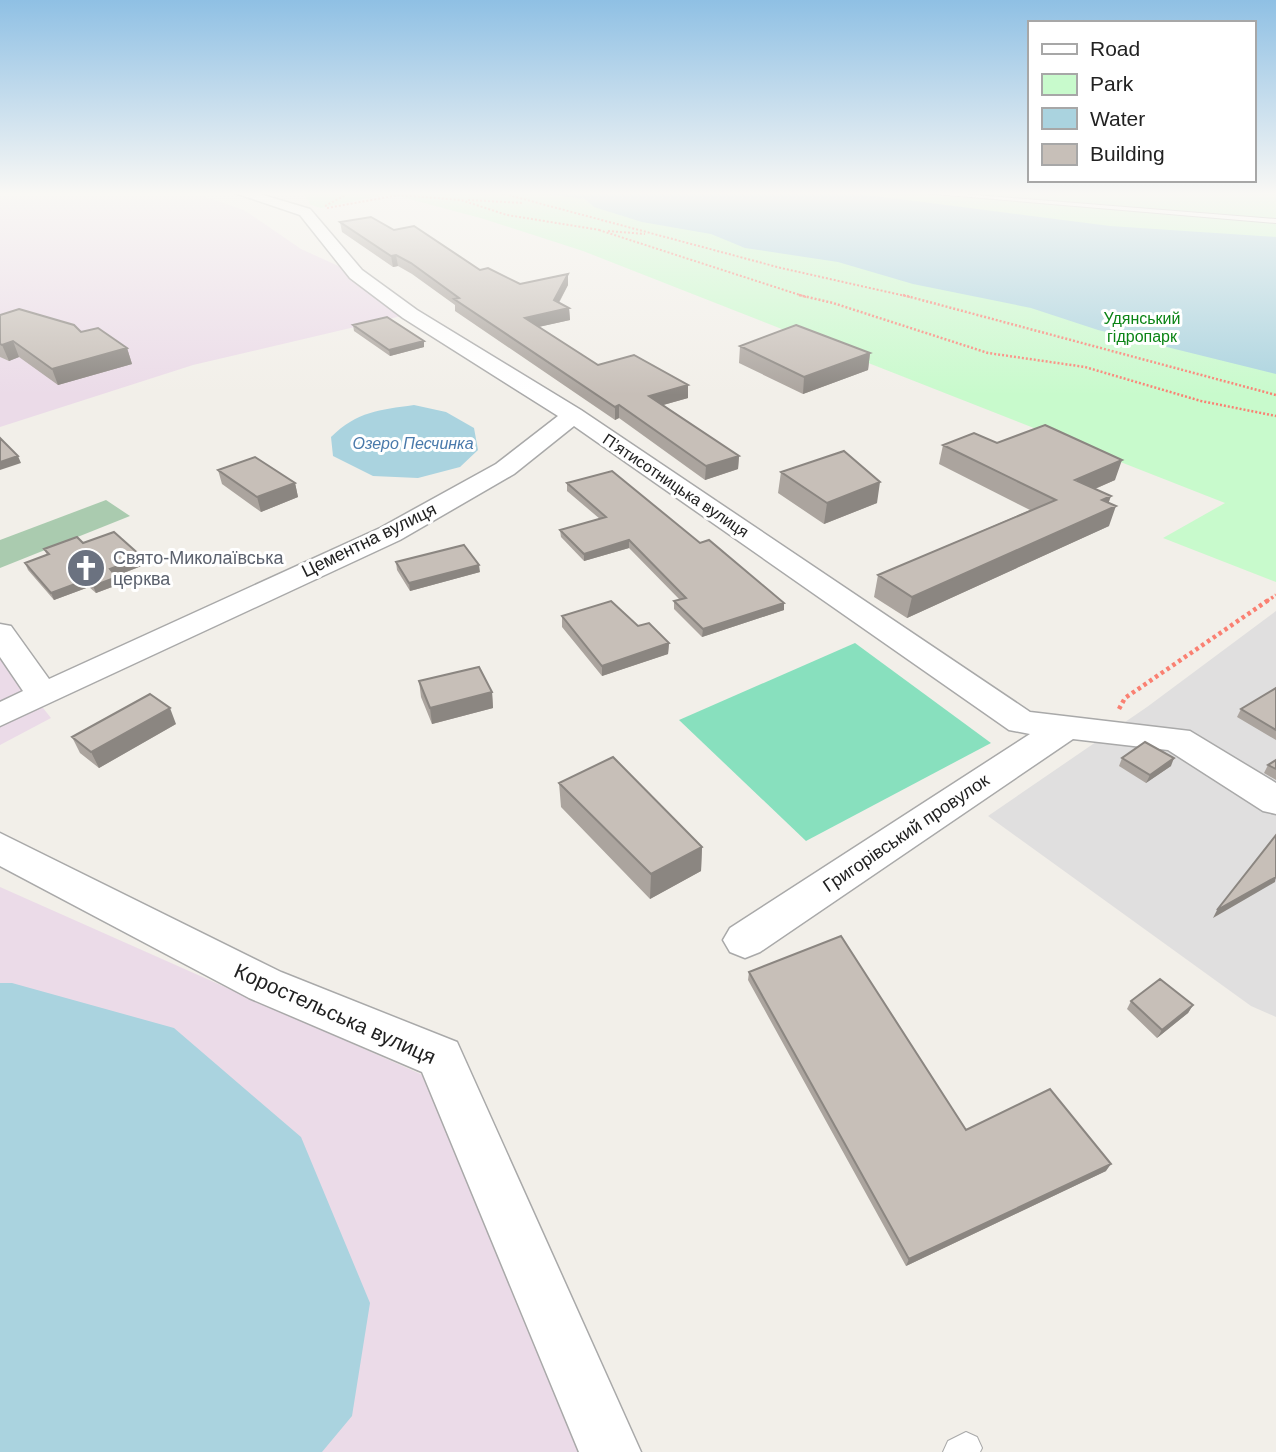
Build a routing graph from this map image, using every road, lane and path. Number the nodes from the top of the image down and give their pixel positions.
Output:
1 (344, 260) edge
2 (687, 260) edge
3 (745, 260) edge
4 (1276, 395) edge
5 (573, 415) junction
6 (1276, 416) edge
7 (1276, 595) edge
8 (0, 633) edge
9 (42, 694) junction
10 (0, 715) edge
11 (1066, 727) junction
12 (1105, 731) junction
13 (1276, 801) edge
14 (0, 848) edge
15 (745, 940) dead end
16 (610, 1452) edge

1 - 5 street, П’ятисотницька вулиця
2 - 6 path
3 - 4 path
5 - 9 street, Цементна вулиця
5 - 11 street, П’ятисотницька вулиця
7 - 12 path
8 - 9 street
9 - 10 street, Цементна вулиця
11 - 12 street, П’ятисотницька вулиця
11 - 15 street, Григорівський провулок
12 - 13 street, П’ятисотницька вулиця
14 - 16 street, Коростельська вулиця

